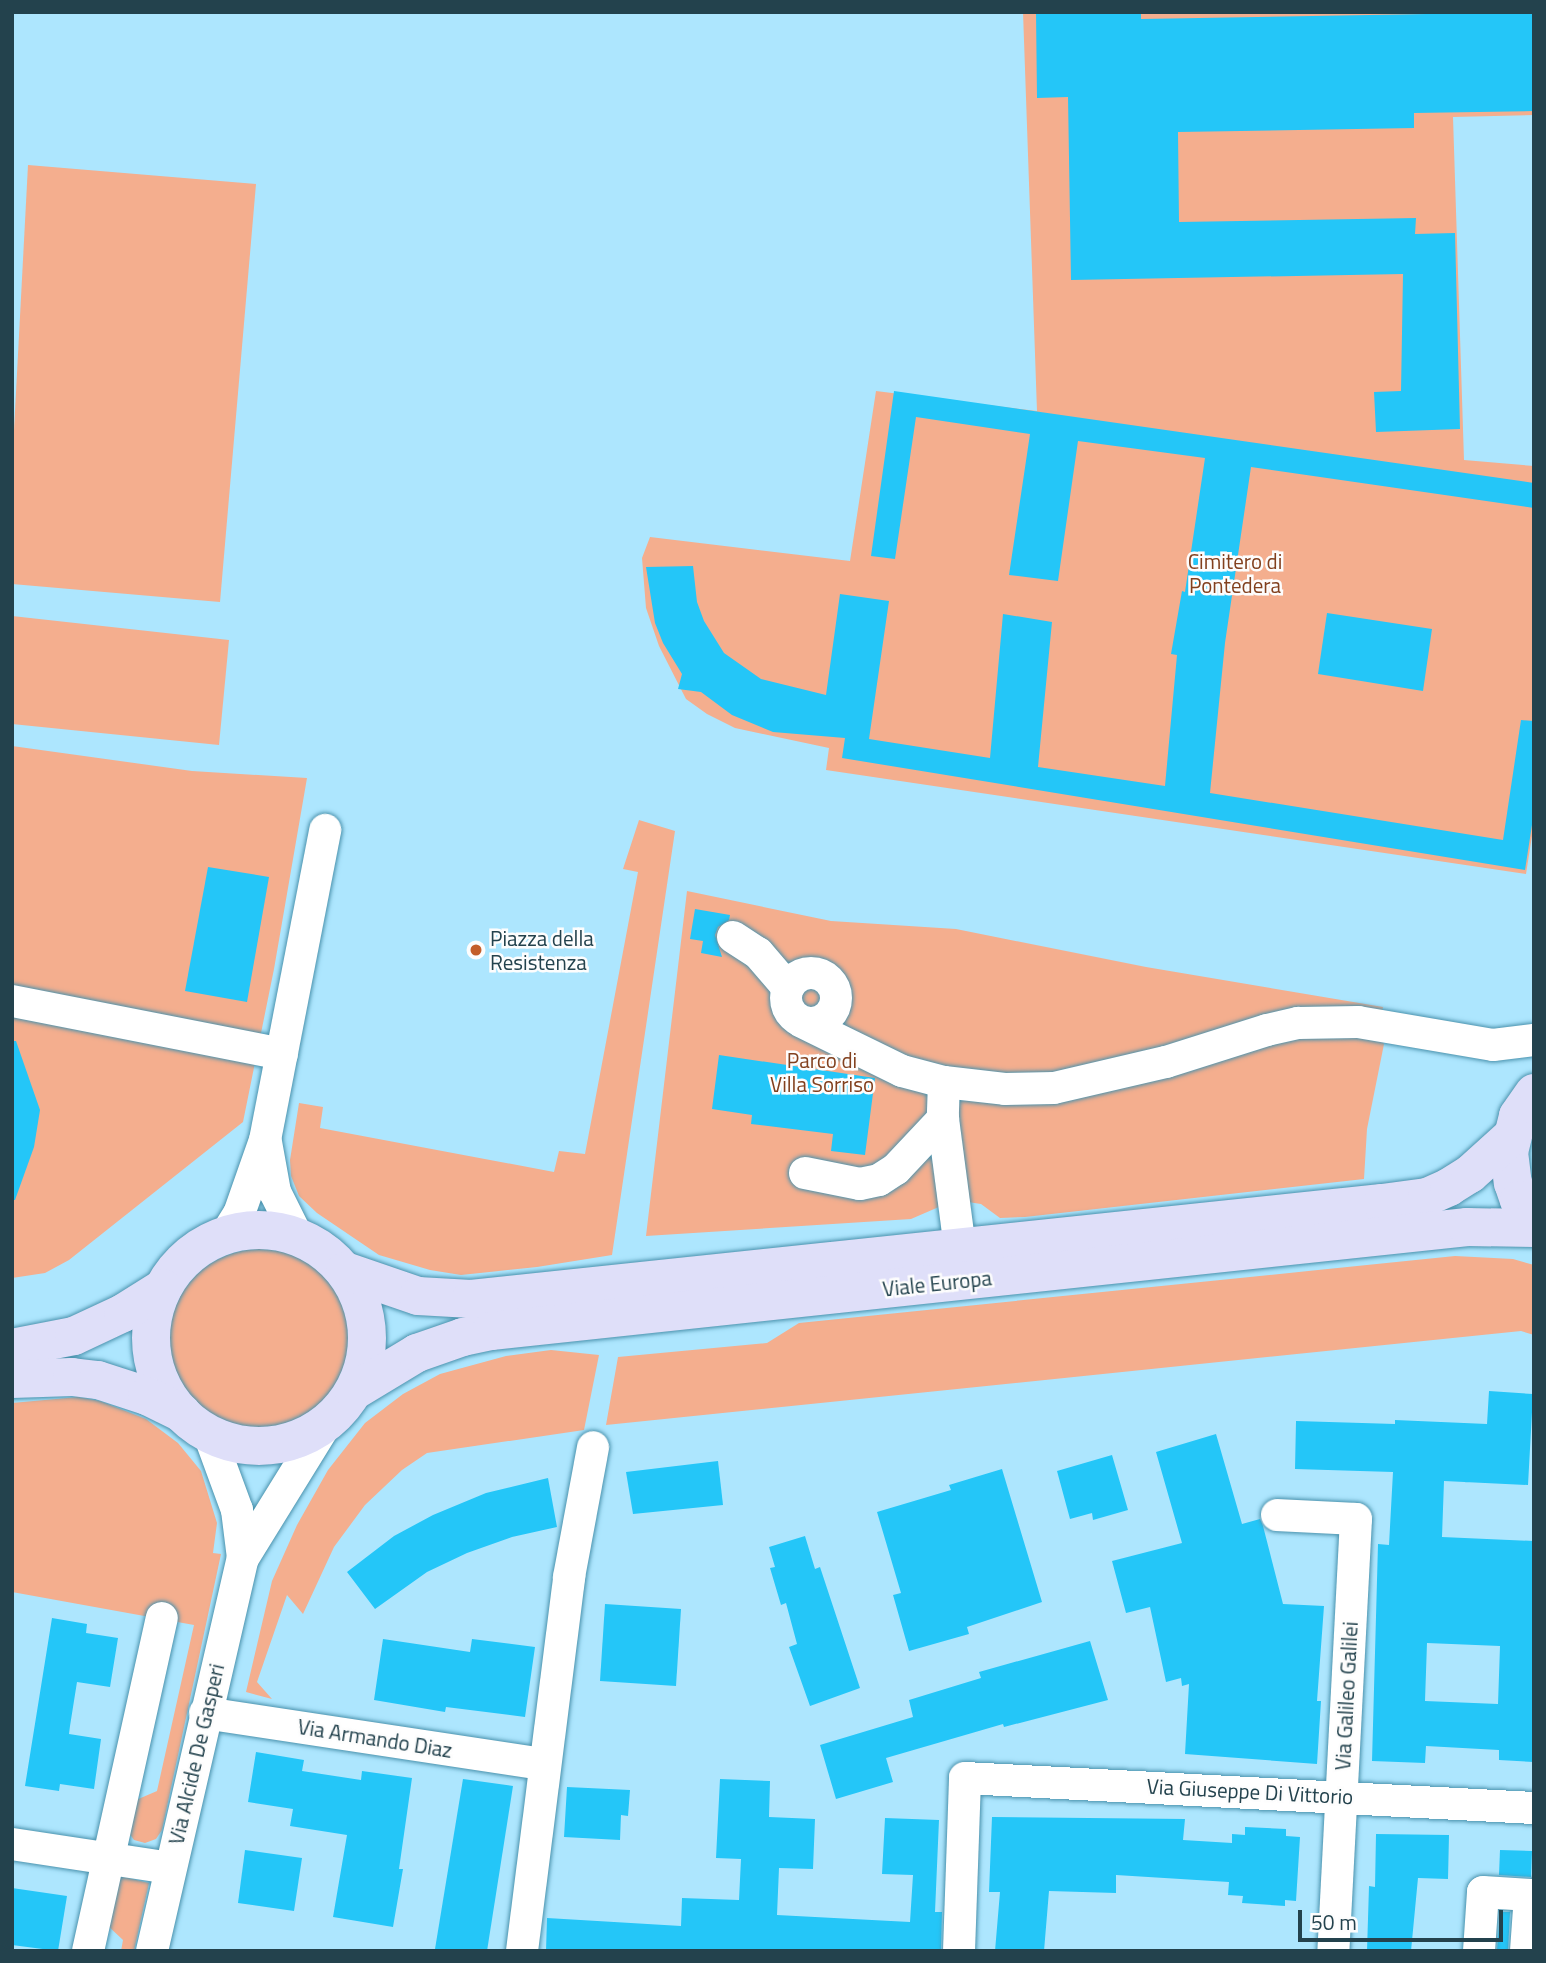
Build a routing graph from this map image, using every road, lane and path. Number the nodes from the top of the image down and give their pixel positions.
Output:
1 (325, 830) dead end
2 (733, 937) dead end
3 (788, 988) junction
4 (12, 1001) edge
5 (820, 1026) junction
6 (1534, 1040) edge
7 (282, 1054) junction
8 (944, 1082) junction
9 (1534, 1093) edge
10 (943, 1119) junction
11 (1512, 1136) junction
12 (265, 1140) junction
13 (805, 1173) dead end
14 (1534, 1220) edge
15 (1534, 1228) edge
16 (225, 1236) junction
17 (297, 1236) junction
18 (960, 1248) junction
19 (345, 1271) junction
20 (163, 1288) junction
21 (12, 1348) edge
22 (12, 1380) edge
23 (354, 1391) junction
24 (327, 1422) junction
25 (195, 1423) junction
26 (593, 1447) dead end
27 (1278, 1515) dead end
28 (243, 1558) junction
29 (162, 1618) dead end
30 (205, 1713) junction
31 (544, 1763) junction
32 (1341, 1796) junction
33 (1534, 1808) edge
34 (12, 1844) edge
35 (109, 1859) junction
36 (170, 1868) junction
37 (1532, 1895) edge
38 (88, 1951) edge
39 (152, 1951) edge
40 (522, 1951) edge
41 (959, 1951) edge
42 (1333, 1951) edge
43 (1479, 1951) edge
44 (1526, 1951) edge

1 - 7 street
2 - 3 street
3 - 5 street
3 - 5 street
4 - 7 street
5 - 8 street
6 - 8 street
7 - 12 street
8 - 10 street
9 - 11 main road, Viale Europa
10 - 13 street
10 - 18 street
11 - 14 main road, Viale Europa
11 - 18 main road, Viale Europa
12 - 16 street
12 - 17 street
15 - 23 main road, Viale Europa
16 - 17 main road, Viale Europa
16 - 20 main road, Viale Europa
17 - 19 main road, Viale Europa
18 - 19 main road, Viale Europa
19 - 23 main road, Viale Europa
20 - 21 main road, Viale Europa
20 - 25 main road, Viale Europa
22 - 25 main road, Viale Europa
23 - 24 main road, Viale Europa
24 - 25 main road, Viale Europa
24 - 28 street, Via Alcide De Gasperi
25 - 28 street, Via Alcide De Gasperi
26 - 31 street
27 - 32 street, Via Galileo Galilei
28 - 30 street, Via Alcide De Gasperi
29 - 35 street
30 - 31 street, Via Armando Diaz
30 - 36 street, Via Alcide De Gasperi
31 - 40 street
32 - 33 street, Via Giuseppe Di Vittorio
32 - 41 street, Via Giuseppe Di Vittorio
32 - 42 street, Via Galileo Galilei
34 - 35 street
35 - 36 street
35 - 38 street
36 - 39 street, Via Alcide De Gasperi
37 - 43 street
37 - 44 street

